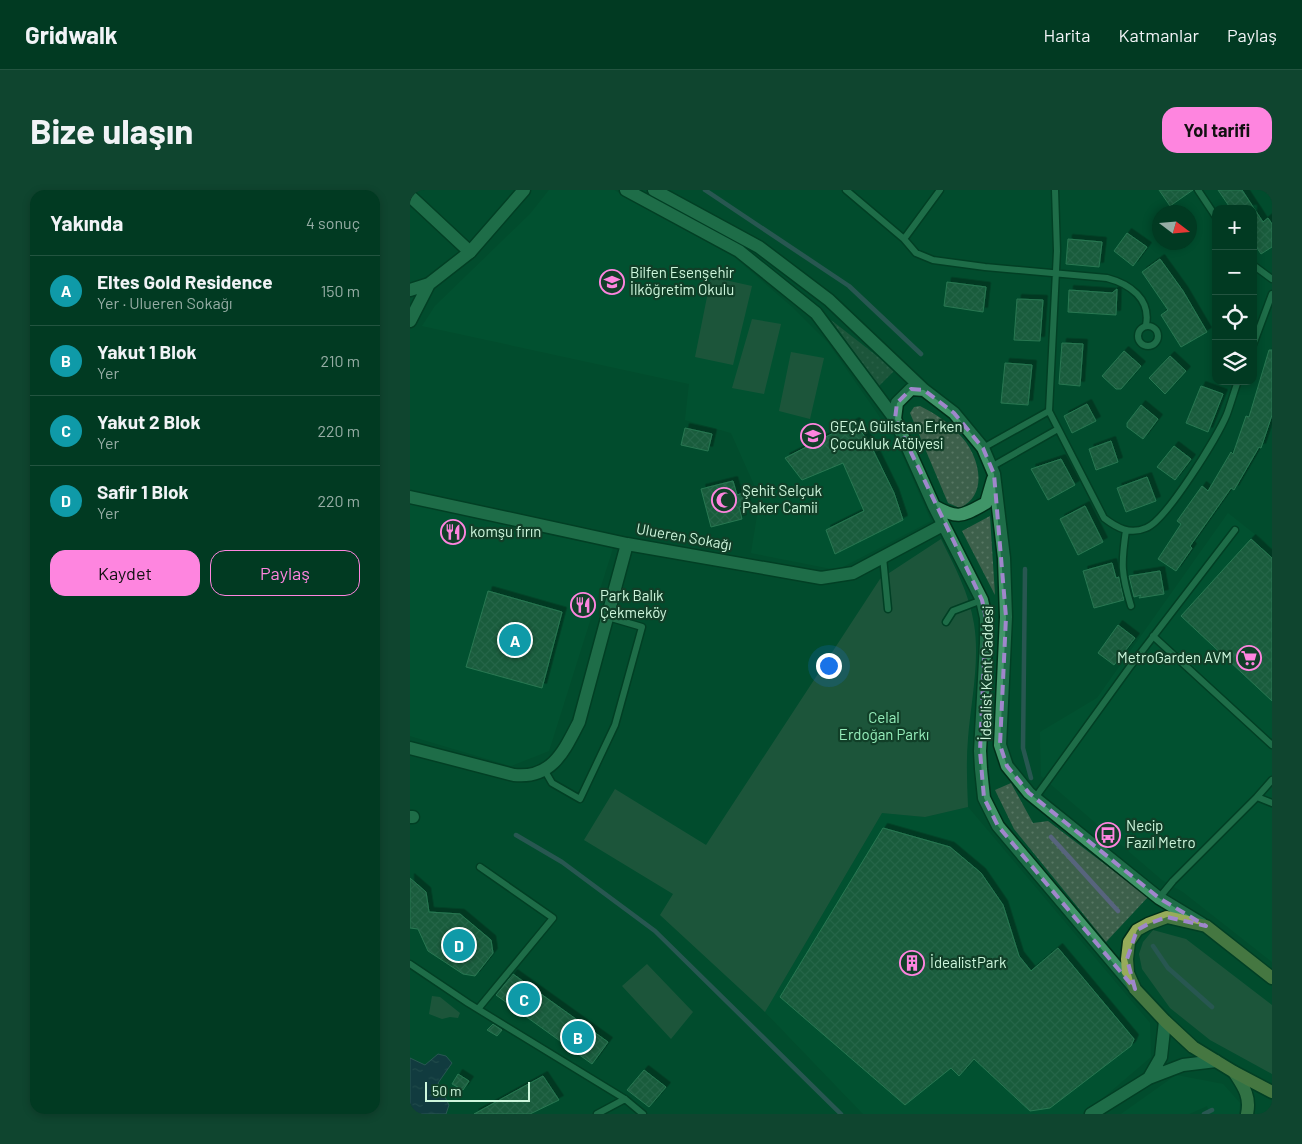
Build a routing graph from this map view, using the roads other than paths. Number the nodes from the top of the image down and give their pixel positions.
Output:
1 (524, 190) edge
2 (626, 190) edge
3 (654, 190) edge
4 (846, 190) edge
5 (940, 190) edge
6 (1056, 190) edge
7 (1198, 190) edge
8 (410, 196) edge
9 (1212, 211) edge
10 (904, 238) junction
11 (470, 252) junction
12 (1257, 268) edge
13 (1055, 273) junction
14 (1272, 279) edge
15 (429, 284) junction
16 (410, 290) edge
17 (1272, 294) edge
18 (410, 321) edge
19 (1146, 325) dead end
20 (1255, 340) edge
21 (1237, 385) edge
22 (924, 390) junction
23 (1049, 411) junction
24 (895, 419) junction
25 (1058, 429) junction
26 (983, 448) junction
27 (992, 470) junction
28 (410, 496) edge
29 (934, 506) junction
30 (943, 525) junction
31 (1126, 530) junction
32 (1235, 530) dead end
33 (626, 544) junction
34 (883, 557) junction
35 (982, 600) junction
36 (1131, 606) dead end
37 (888, 609) dead end
38 (608, 617) junction
39 (946, 622) dead end
40 (1154, 636) junction
41 (1272, 745) edge
42 (410, 748) edge
43 (545, 771) junction
44 (1272, 780) edge
45 (1257, 797) junction
46 (1036, 798) junction
47 (1272, 803) edge
48 (480, 867) dead end
49 (1159, 898) junction
50 (1206, 926) junction
51 (410, 964) edge
52 (1272, 978) edge
53 (1135, 989) junction
54 (478, 1009) junction
55 (1165, 1021) junction
56 (1216, 1061) junction
57 (1234, 1072) junction
58 (1149, 1078) junction
59 (1272, 1092) edge
60 (625, 1099) junction
61 (597, 1114) edge
62 (643, 1114) edge
63 (1091, 1114) edge
64 (1247, 1114) edge

1 - 11 street
2 - 24 street, İdealist Kent Caddesi
3 - 22 street, İdealist Kent Caddesi
4 - 10 lane
5 - 10 lane
6 - 13 lane
7 - 9 lane
8 - 11 street
10 - 13 lane
11 - 15 street
12 - 14 lane
13 - 19 lane
13 - 23 lane
15 - 16 street
15 - 18 street
17 - 20 lane
21 - 31 lane
22 - 24 street
22 - 26 street, İdealist Kent Caddesi
23 - 25 lane
23 - 26 lane
24 - 29 street, İdealist Kent Caddesi
25 - 27 lane
25 - 31 lane
26 - 27 street, İdealist Kent Caddesi
27 - 29 street
27 - 46 street, İdealist Kent Caddesi
28 - 33 street, Ulueren Sokağı
29 - 30 street, İdealist Kent Caddesi
30 - 34 street, Ulueren Sokağı
30 - 35 street, İdealist Kent Caddesi
31 - 36 lane
32 - 40 lane
33 - 34 street, Ulueren Sokağı
33 - 38 street
34 - 37 lane
35 - 39 lane
35 - 53 street, İdealist Kent Caddesi
38 - 43 street
38 - 43 lane
40 - 41 lane
40 - 46 lane
42 - 43 street
44 - 45 lane
45 - 47 lane
45 - 49 lane
46 - 49 street, İdealist Kent Caddesi
48 - 54 lane
49 - 50 street, İdealist Kent Caddesi
50 - 52 main road, İdealist Kent Caddesi
50 - 53 main road, İdealist Kent Caddesi
51 - 54 lane
53 - 55 main road, İdealist Kent Caddesi
54 - 60 lane
55 - 56 main road, İdealist Kent Caddesi
55 - 58 street
56 - 57 main road, İdealist Kent Caddesi
56 - 58 street
57 - 59 main road, İdealist Kent Caddesi
57 - 64 main road
58 - 63 street
60 - 61 lane
60 - 62 lane

